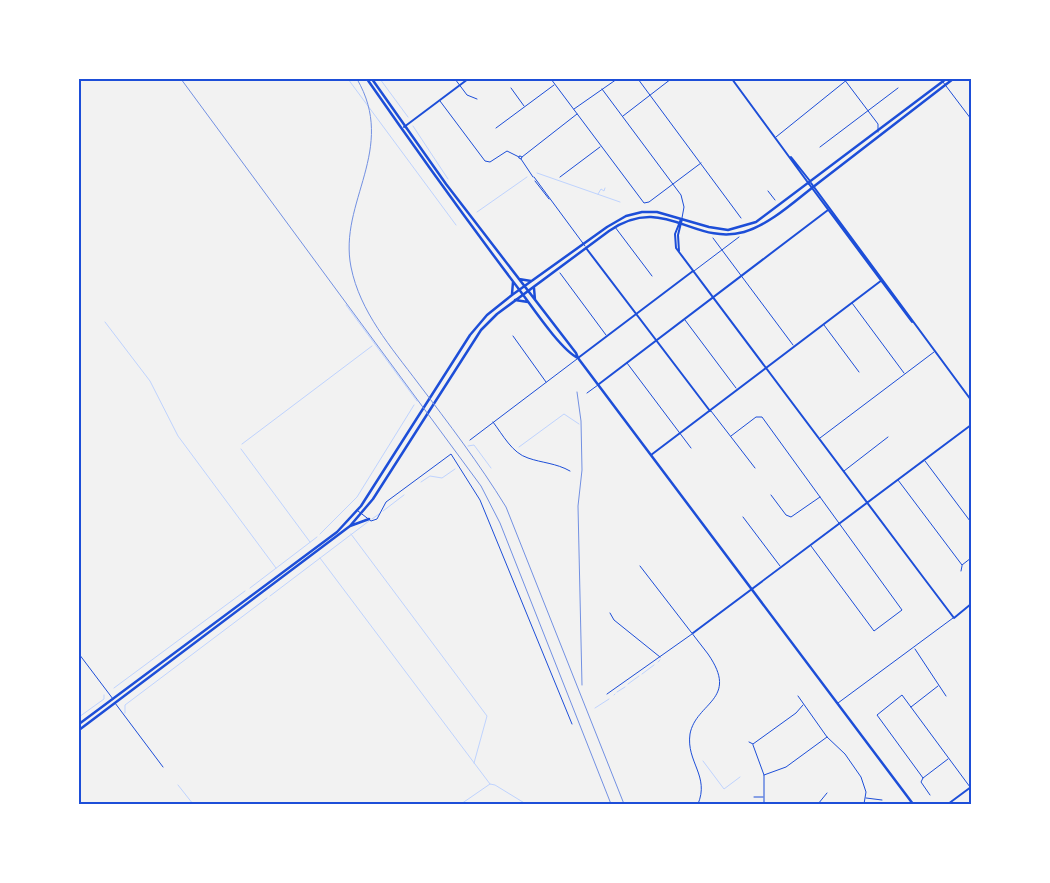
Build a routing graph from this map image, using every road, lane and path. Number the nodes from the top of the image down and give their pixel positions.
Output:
1 (367, 79) edge
2 (372, 79) edge
3 (455, 79) edge
4 (468, 79) edge
5 (550, 79) edge
6 (617, 79) edge
7 (638, 79) edge
8 (671, 79) edge
9 (732, 79) edge
10 (846, 79) edge
11 (954, 79) edge
12 (944, 80) edge
13 (460, 85) junction
14 (555, 85) junction
15 (946, 85) junction
16 (511, 88) dead end
17 (898, 88) dead end
18 (602, 89) junction
19 (650, 95) junction
20 (477, 99) dead end
21 (439, 101) junction
22 (525, 107) junction
23 (573, 109) junction
24 (868, 111) junction
25 (577, 114) junction
26 (622, 116) junction
27 (971, 119) edge
28 (878, 124) junction
29 (888, 124) junction
30 (405, 126) junction
31 (402, 128) junction
32 (496, 128) dead end
33 (878, 132) junction
34 (775, 137) junction
35 (600, 146) junction
36 (820, 147) dead end
37 (522, 158) junction
38 (701, 163) junction
39 (560, 177) dead end
40 (673, 184) junction
41 (810, 184) junction
42 (813, 187) junction
43 (768, 191) dead end
44 (775, 200) dead end
45 (829, 209) junction
46 (682, 218) junction
47 (741, 218) dead end
48 (680, 223) junction
49 (615, 227) junction
50 (739, 237) dead end
51 (713, 238) dead end
52 (852, 240) junction
53 (583, 243) junction
54 (586, 248) junction
55 (722, 250) junction
56 (693, 271) junction
57 (560, 274) dead end
58 (652, 276) dead end
59 (741, 276) junction
60 (518, 278) junction
61 (513, 280) junction
62 (532, 281) junction
63 (882, 281) junction
64 (534, 286) junction
65 (524, 287) junction
66 (520, 290) junction
67 (528, 291) junction
68 (523, 294) junction
69 (512, 295) junction
70 (713, 297) junction
71 (516, 300) junction
72 (535, 301) junction
73 (528, 302) junction
74 (852, 303) junction
75 (636, 314) junction
76 (684, 319) junction
77 (824, 325) junction
78 (513, 336) dead end
79 (607, 336) junction
80 (656, 341) junction
81 (794, 347) junction
82 (935, 351) junction
83 (578, 358) junction
84 (627, 363) junction
85 (766, 368) junction
86 (859, 372) dead end
87 (905, 374) junction
88 (546, 383) junction
89 (599, 384) junction
90 (738, 390) junction
91 (587, 394) dead end
92 (971, 400) edge
93 (710, 410) junction
94 (493, 422) junction
95 (971, 425) edge
96 (680, 433) junction
97 (731, 436) junction
98 (888, 437) dead end
99 (819, 439) junction
100 (470, 440) dead end
101 (691, 448) dead end
102 (651, 455) junction
103 (925, 460) junction
104 (756, 468) dead end
105 (570, 470) dead end
106 (843, 471) junction
107 (898, 480) junction
108 (772, 495) dead end
109 (820, 496) junction
110 (867, 503) junction
111 (358, 511) junction
112 (363, 514) junction
113 (743, 517) dead end
114 (369, 519) junction
115 (970, 520) edge
116 (839, 523) junction
117 (350, 526) junction
118 (811, 545) junction
119 (971, 558) edge
120 (962, 565) junction
121 (640, 566) dead end
122 (781, 567) junction
123 (960, 571) dead end
124 (752, 589) junction
125 (971, 604) edge
126 (969, 608) edge
127 (610, 613) dead end
128 (954, 618) junction
129 (693, 633) junction
130 (915, 648) junction
131 (79, 654) edge
132 (660, 657) junction
133 (938, 686) junction
134 (607, 694) dead end
135 (798, 696) dead end
136 (946, 696) dead end
137 (113, 700) junction
138 (116, 703) junction
139 (838, 704) junction
140 (803, 705) junction
141 (911, 707) junction
142 (79, 724) edge
143 (572, 724) dead end
144 (79, 730) edge
145 (827, 737) junction
146 (749, 742) dead end
147 (753, 744) junction
148 (949, 759) junction
149 (163, 767) dead end
150 (764, 775) junction
151 (923, 778) junction
152 (971, 787) edge
153 (827, 793) dead end
154 (930, 795) dead end
155 (754, 797) dead end
156 (763, 797) junction
157 (866, 798) junction
158 (882, 800) dead end
159 (698, 804) edge
160 (764, 804) edge
161 (818, 804) edge
162 (864, 804) edge
163 (913, 804) edge
164 (948, 804) edge

1 - 31 highway
2 - 30 highway
3 - 13 street
4 - 13 street
5 - 14 street
6 - 18 street
7 - 19 street
8 - 19 street
9 - 34 street
10 - 24 street
10 - 34 street
11 - 15 highway
12 - 15 street
12 - 29 highway
13 - 20 street
13 - 21 street
14 - 22 street
14 - 23 street
15 - 27 street
15 - 42 highway
16 - 22 street
17 - 24 street
18 - 23 street
18 - 26 street
19 - 26 street
19 - 38 street
21 - 30 street
21 - 37 street
22 - 32 street
23 - 25 street
24 - 28 street
24 - 36 street
25 - 35 street
25 - 37 street
26 - 40 street
28 - 29 street
28 - 33 street
29 - 33 highway
30 - 31 street
30 - 60 highway
31 - 61 highway
33 - 41 highway
34 - 41 street
35 - 39 street
35 - 40 street
37 - 53 street
38 - 40 street
38 - 47 street
40 - 46 street
41 - 42 street
41 - 46 highway
42 - 45 street
42 - 48 highway
43 - 44 street
45 - 52 street
45 - 52 street
45 - 59 street
46 - 48 street
46 - 53 highway
48 - 49 highway
48 - 56 street
49 - 54 highway
49 - 58 street
50 - 55 street
51 - 55 street
52 - 63 street
52 - 63 street
53 - 54 street
53 - 62 highway
54 - 64 highway
54 - 75 street
55 - 56 street
55 - 59 street
56 - 70 street
56 - 75 street
57 - 79 street
59 - 70 street
59 - 81 street
60 - 62 highway
60 - 65 highway
61 - 66 highway
61 - 69 highway
62 - 65 highway
63 - 74 street
63 - 82 street
64 - 67 highway
64 - 72 highway
65 - 66 highway
65 - 67 highway
66 - 68 highway
66 - 69 highway
67 - 68 highway
67 - 72 highway
68 - 71 highway
68 - 73 highway
69 - 111 highway
70 - 76 street
70 - 85 street
71 - 73 highway
71 - 112 highway
72 - 83 highway
73 - 83 highway
74 - 77 street
74 - 87 street
75 - 79 street
75 - 80 street
76 - 80 street
76 - 90 street
77 - 81 street
77 - 86 street
78 - 88 street
79 - 83 street
80 - 84 street
80 - 93 street
81 - 85 street
82 - 87 street
82 - 92 street
83 - 88 street
83 - 89 highway
84 - 89 street
84 - 96 street
85 - 90 street
85 - 99 street
87 - 99 street
88 - 94 street
89 - 91 street
89 - 102 highway
90 - 93 street
93 - 96 street
93 - 97 street
94 - 100 street
94 - 105 street
95 - 103 street
96 - 101 street
96 - 102 street
97 - 104 street
97 - 109 street
98 - 106 street
99 - 106 street
102 - 124 highway
103 - 107 street
103 - 115 street
106 - 110 street
107 - 110 street
107 - 120 street
108 - 109 street
109 - 116 street
110 - 116 street
110 - 128 street
111 - 112 street
111 - 137 highway
112 - 114 street
112 - 117 highway
113 - 122 street
114 - 117 highway
114 - 143 street
116 - 118 street
116 - 118 street
117 - 138 highway
118 - 122 street
119 - 120 street
120 - 123 street
121 - 129 street
122 - 124 street
124 - 129 street
124 - 139 highway
125 - 126 street
126 - 128 street
127 - 132 street
128 - 130 street
129 - 132 street
129 - 159 street
130 - 133 street
130 - 139 street
131 - 137 street
132 - 134 street
133 - 136 street
133 - 141 street
135 - 140 street
137 - 138 street
137 - 142 highway
138 - 144 highway
138 - 149 street
139 - 163 highway
140 - 145 street
140 - 147 street
141 - 148 street
141 - 151 street
145 - 150 street
145 - 157 street
146 - 147 street
147 - 150 street
148 - 151 street
148 - 152 street
150 - 156 street
151 - 154 street
152 - 164 street
153 - 161 street
155 - 156 street
156 - 160 street
157 - 158 street
157 - 162 street

